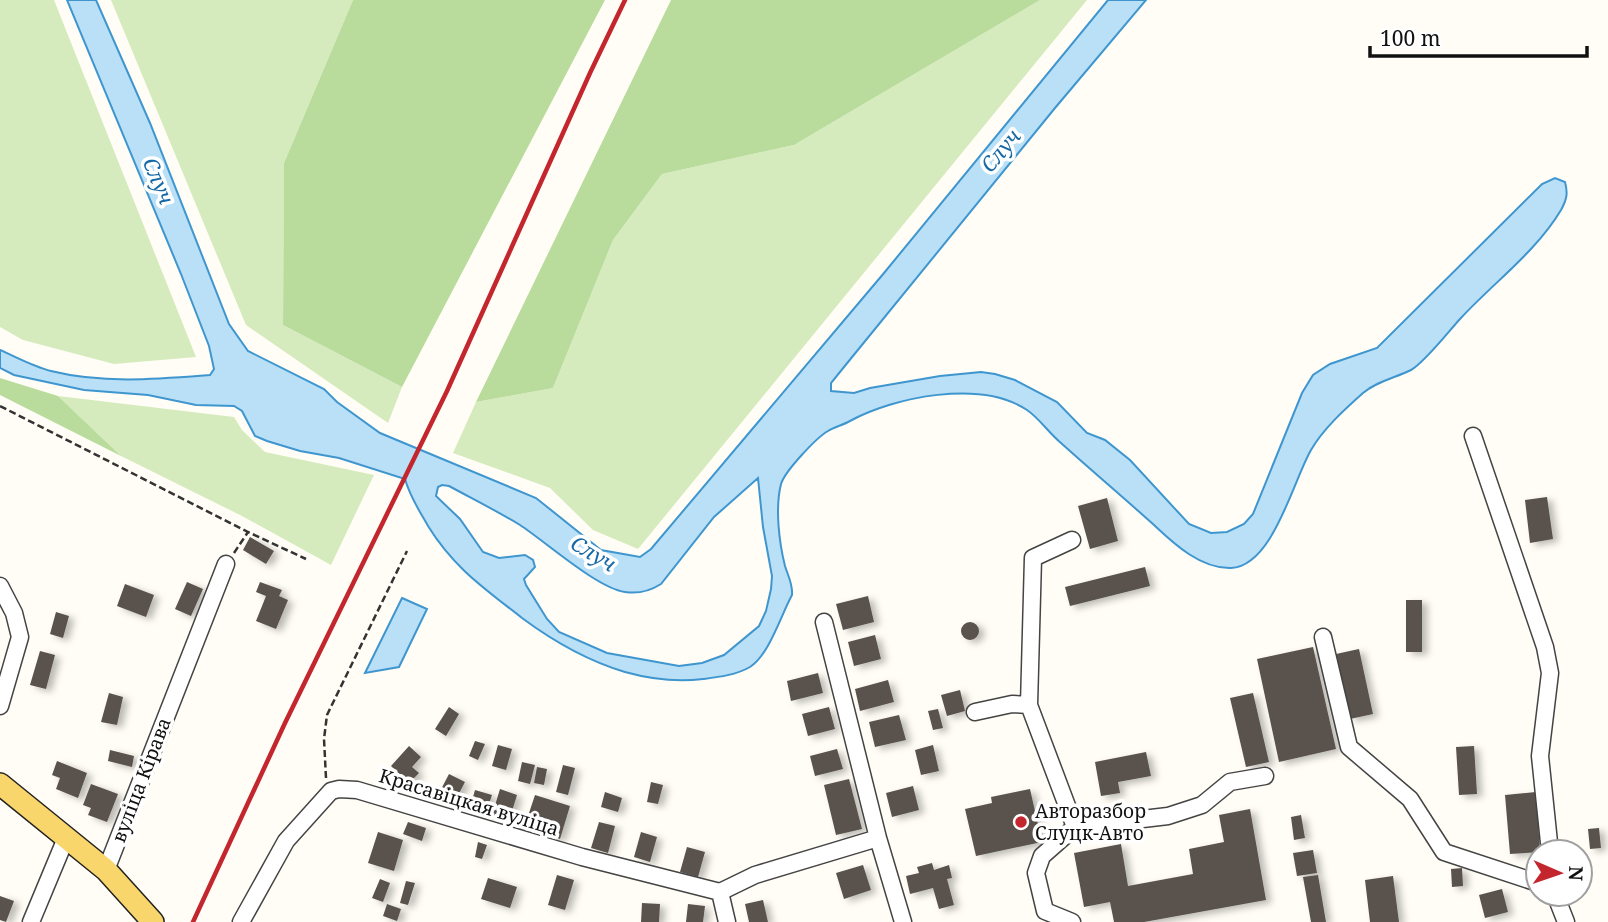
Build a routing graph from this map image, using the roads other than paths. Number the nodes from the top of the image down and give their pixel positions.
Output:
1 (1474, 436) dead end
2 (1072, 540) dead end
3 (226, 564) road end
4 (0, 586) edge
5 (824, 622) dead end
6 (1323, 638) dead end
7 (1029, 705) junction
8 (0, 706) edge
9 (975, 712) dead end
10 (1265, 776) dead end
11 (0, 784) edge
12 (1075, 827) junction
13 (66, 838) junction
14 (878, 838) junction
15 (1549, 838) edge
16 (106, 870) junction
17 (1524, 878) edge
18 (720, 892) junction
19 (31, 922) edge
20 (153, 922) edge
21 (241, 922) edge
22 (727, 922) edge
23 (903, 922) edge
24 (1072, 922) edge

1 - 15 street
2 - 7 street
3 - 16 street, вуліца Кірава
4 - 8 street
5 - 14 street
6 - 17 street
7 - 9 street
7 - 12 street
10 - 12 street
11 - 13 main road, вуліца Кірава
12 - 24 street
13 - 16 main road, вуліца Кірава
13 - 19 street
14 - 18 street
14 - 23 street
16 - 20 main road
18 - 21 street, Красавіцкая вуліца
18 - 22 street

